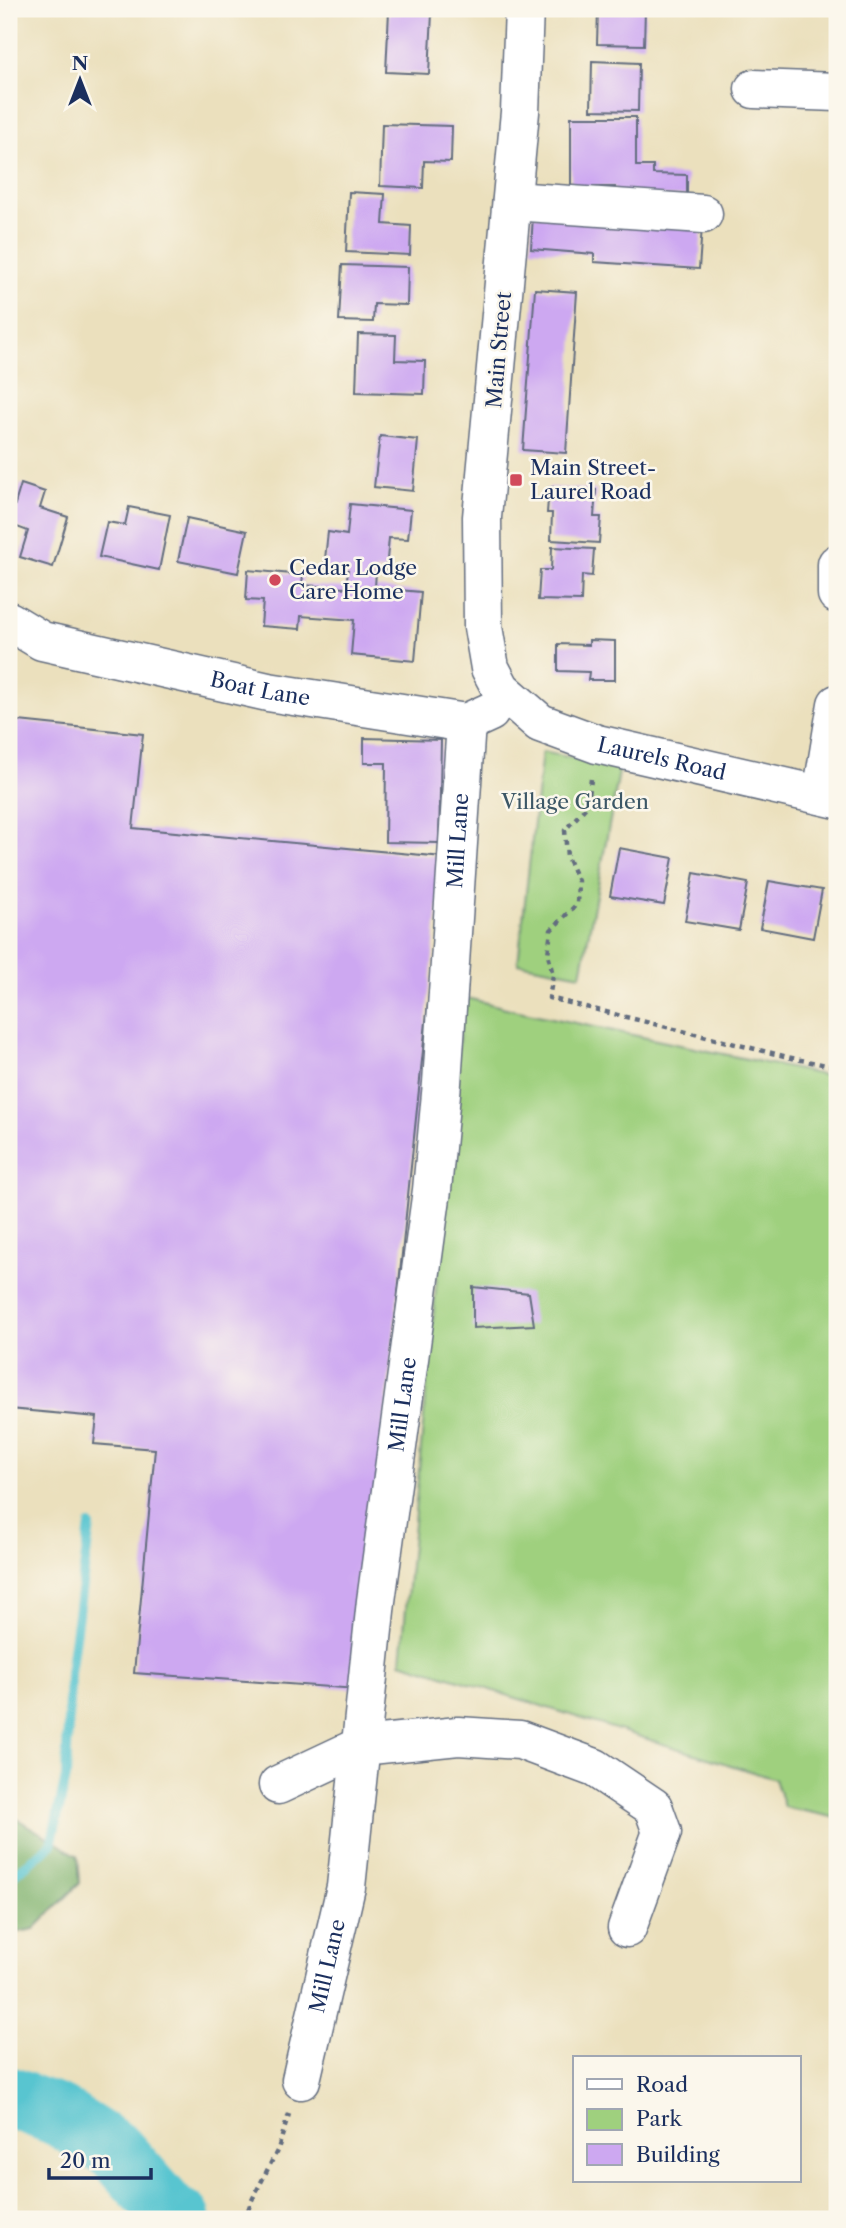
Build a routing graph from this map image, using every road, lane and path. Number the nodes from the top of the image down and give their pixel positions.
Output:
1 (524, 9) edge
2 (754, 89) dead end
3 (837, 92) edge
4 (512, 201) junction
5 (703, 214) dead end
6 (837, 564) edge
7 (837, 594) edge
8 (9, 621) edge
9 (501, 689) junction
10 (837, 704) edge
11 (466, 723) junction
12 (597, 744) junction
13 (830, 797) edge
14 (837, 1067) edge
15 (361, 1746) junction
16 (278, 1785) dead end
17 (627, 1928) dead end
18 (301, 2080) joint
19 (245, 2219) edge

1 - 4 street, Main Street
2 - 3 street
4 - 5 street
4 - 9 street, Main Street
6 - 7 street
8 - 11 street, Boat Lane
9 - 11 street
9 - 12 street, Laurels Road
10 - 13 street
11 - 15 street, Mill Lane
12 - 13 street, Laurels Road
12 - 14 path
15 - 16 street
15 - 17 street
15 - 18 street, Mill Lane
18 - 19 path

